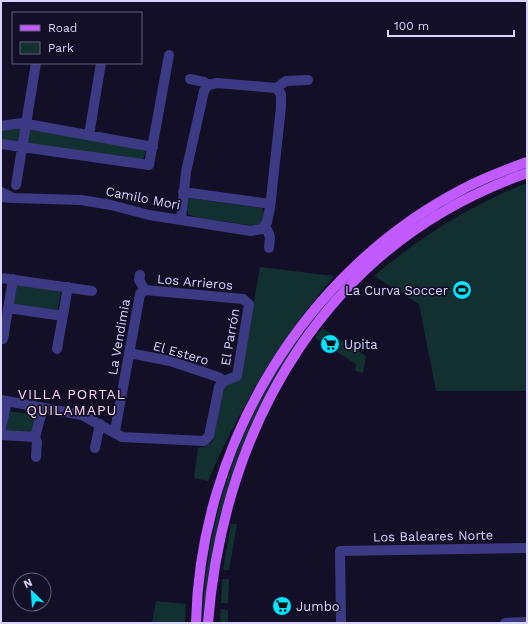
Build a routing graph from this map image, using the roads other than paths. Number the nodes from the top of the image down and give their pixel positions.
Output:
1 (169, 55) dead end
2 (36, 64) edge
3 (101, 64) edge
4 (190, 79) dead end
5 (308, 80) dead end
6 (208, 85) junction
7 (276, 88) junction
8 (26, 124) junction
9 (1, 126) edge
10 (89, 135) junction
11 (1, 144) edge
12 (153, 146) junction
13 (22, 147) junction
14 (527, 162) edge
15 (527, 173) edge
16 (16, 185) dead end
17 (1, 192) edge
18 (183, 192) junction
19 (1, 197) edge
20 (13, 198) junction
21 (270, 204) junction
22 (181, 219) junction
23 (265, 225) junction
24 (269, 248) dead end
25 (140, 275) dead end
26 (1, 278) edge
27 (13, 279) junction
28 (68, 287) junction
29 (145, 290) junction
30 (92, 291) dead end
31 (243, 299) joint
32 (8, 308) junction
33 (62, 316) junction
34 (3, 339) dead end
35 (57, 349) dead end
36 (129, 353) junction
37 (224, 381) junction
38 (4, 401) edge
39 (42, 408) junction
40 (100, 424) junction
41 (1, 428) edge
42 (115, 431) junction
43 (1, 435) edge
44 (35, 437) junction
45 (95, 448) dead end
46 (36, 457) dead end
47 (527, 548) edge
48 (527, 622) edge
49 (196, 623) edge
50 (208, 623) edge
51 (341, 623) edge
52 (505, 623) edge

1 - 12 street
2 - 8 street
3 - 10 street
4 - 6 street
5 - 7 street
6 - 7 street
6 - 18 street
7 - 21 street
8 - 9 street
8 - 10 street
8 - 13 street
10 - 12 street
11 - 13 street
12 - 13 street
13 - 16 street
14 - 49 main road
15 - 50 main road
17 - 20 street, Camilo Mori
18 - 21 street
18 - 22 street
19 - 20 street, Camilo Mori
20 - 22 street, Camilo Mori
21 - 23 street
22 - 23 street, Camilo Mori
23 - 24 street
25 - 29 street, La Vendimia
26 - 27 street
27 - 28 street
27 - 32 street
28 - 30 street
28 - 33 street
29 - 31 street, Los Arrieros
29 - 36 street, La Vendimia
31 - 37 street, El Parrón
32 - 33 street
32 - 34 street
33 - 35 street
36 - 37 street, El Estero
36 - 42 street, La Vendimia
37 - 42 street, El Parrón
38 - 39 street
38 - 41 street
39 - 40 street
39 - 44 street
40 - 42 street
40 - 45 street
43 - 44 street
44 - 46 street
47 - 51 street, Los Baleares Norte
48 - 52 street

